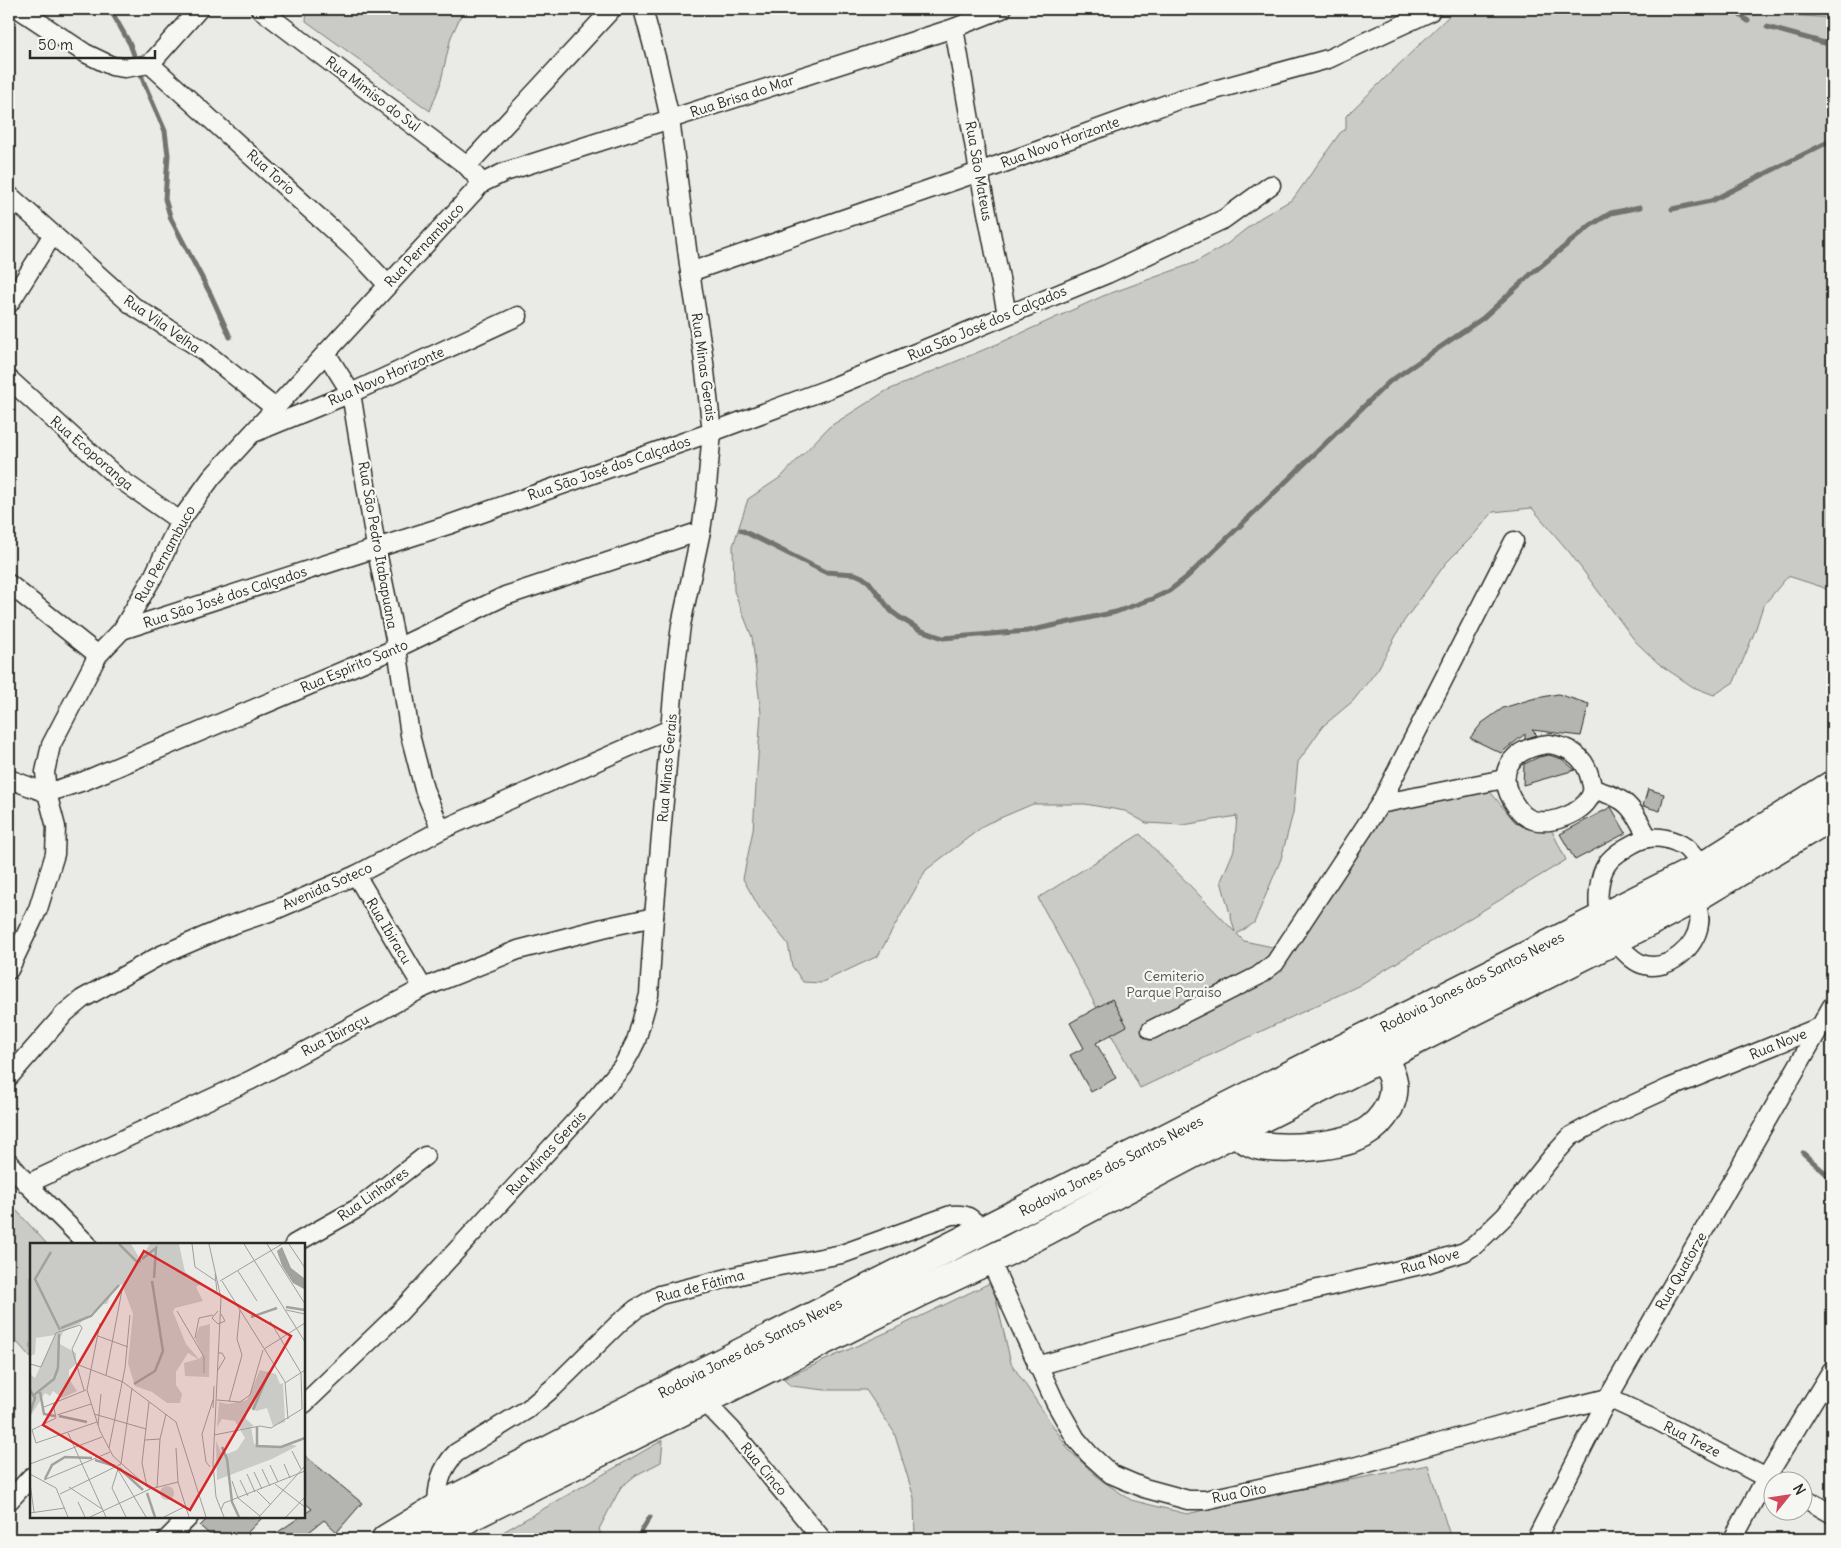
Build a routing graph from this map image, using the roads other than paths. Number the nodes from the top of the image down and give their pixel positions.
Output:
1 (19, 9) edge
2 (199, 9) edge
3 (260, 9) edge
4 (612, 9) edge
5 (643, 9) edge
6 (1002, 9) edge
7 (1430, 12) dead end
8 (954, 28) junction
9 (150, 64) junction
10 (670, 119) junction
11 (467, 166) junction
12 (978, 172) junction
13 (482, 183) junction
14 (1271, 185) dead end
15 (9, 195) edge
16 (52, 236) junction
17 (690, 272) junction
18 (387, 284) junction
19 (9, 304) edge
20 (1007, 314) junction
21 (518, 316) dead end
22 (326, 353) junction
23 (9, 379) edge
24 (351, 393) junction
25 (275, 408) junction
26 (712, 432) junction
27 (253, 433) junction
28 (180, 520) junction
29 (701, 531) junction
30 (1514, 541) dead end
31 (376, 547) junction
32 (9, 584) edge
33 (122, 630) junction
34 (397, 648) junction
35 (98, 655) junction
36 (670, 729) junction
37 (9, 779) edge
38 (1504, 779) junction
39 (1832, 786) edge
40 (1593, 789) junction
41 (47, 793) junction
42 (1380, 804) junction
43 (1832, 816) edge
44 (441, 830) junction
45 (1648, 838) junction
46 (1702, 867) junction
47 (356, 875) junction
48 (1695, 898) junction
49 (654, 917) junction
50 (1600, 917) junction
51 (1613, 941) junction
52 (9, 970) edge
53 (423, 988) junction
54 (1832, 1006) edge
55 (1822, 1026) junction
56 (1151, 1030) dead end
57 (1361, 1039) junction
58 (1380, 1059) junction
59 (9, 1078) edge
60 (1234, 1132) junction
61 (425, 1156) dead end
62 (9, 1162) edge
63 (27, 1184) junction
64 (983, 1231) junction
65 (85, 1243) edge
66 (296, 1243) edge
67 (990, 1260) junction
68 (1037, 1366) junction
69 (1832, 1370) edge
70 (1608, 1398) junction
71 (703, 1400) junction
72 (305, 1403) edge
73 (1776, 1470) edge
74 (1764, 1477) edge
75 (30, 1478) edge
76 (1764, 1490) edge
77 (10, 1497) edge
78 (1814, 1504) edge
79 (437, 1508) junction
80 (1832, 1514) edge
81 (189, 1518) edge
82 (167, 1539) edge
83 (386, 1539) edge
84 (434, 1539) edge
85 (822, 1539) edge
86 (1536, 1539) edge
87 (1733, 1539) edge

1 - 9 street
2 - 9 street
3 - 11 street, Rua Mimiso do Sul
4 - 11 street
5 - 10 street, Rua Minas Gerais
6 - 8 street, Rua Brisa do Mar
7 - 12 street, Rua Novo Horizonte
8 - 10 street, Rua Brisa do Mar
8 - 12 street, Rua São Mateus
9 - 18 street, Rua Torio
10 - 13 street, Rua Brisa do Mar
10 - 17 street, Rua Minas Gerais
11 - 13 street, Rua Mimiso do Sul
12 - 17 street, Rua Novo Horizonte
12 - 20 street, Rua São Mateus
13 - 18 street, Rua Pernambuco
14 - 20 street, Rua São José dos Calçados
15 - 16 street, Rua Vila Velha
16 - 19 street
16 - 25 street, Rua Vila Velha
17 - 26 street, Rua Minas Gerais
18 - 22 street, Rua Pernambuco
20 - 26 street, Rua São José dos Calçados
21 - 24 street, Rua Novo Horizonte
22 - 24 street, Rua São Pedro Itabapuana
22 - 25 street, Rua Pernambuco
23 - 28 street, Rua Ecoporanga
24 - 27 street, Rua Novo Horizonte
24 - 31 street, Rua São Pedro Itabapuana
25 - 27 street, Rua Pernambuco
26 - 29 street, Rua Minas Gerais
26 - 31 street, Rua São José dos Calçados
27 - 28 street, Rua Pernambuco
28 - 33 street, Rua Pernambuco
29 - 34 street, Rua Espírito Santo
29 - 36 street, Rua Minas Gerais
30 - 42 street
31 - 33 street, Rua São José dos Calçados
31 - 34 street, Rua São Pedro Itabapuana
32 - 35 street
33 - 35 street, Rua Pernambuco
34 - 41 street, Rua Espírito Santo
34 - 44 street, Rua São Pedro Itabapuana
35 - 41 street, Rua Pernambuco
36 - 44 street, Avenida Soteco
36 - 49 street, Rua Minas Gerais
37 - 41 street
38 - 40 street
38 - 40 street
38 - 42 street
39 - 46 main road, Rodovia Jones dos Santos Neves
40 - 45 street
41 - 52 street, Rua Pernambuco
42 - 56 street
43 - 48 main road, Rodovia Jones dos Santos Neves
44 - 47 street, Avenida Soteco
45 - 46 street
45 - 50 street
46 - 50 main road, Rodovia Jones dos Santos Neves
47 - 53 street, Rua Ibiracu
47 - 59 street, Avenida Soteco
48 - 51 main road, Rodovia Jones dos Santos Neves
48 - 51 street
49 - 53 street, Rua Ibiraçu
49 - 72 street, Rua Minas Gerais
50 - 51 street
50 - 57 main road, Rodovia Jones dos Santos Neves
51 - 58 main road, Rodovia Jones dos Santos Neves
53 - 63 street, Rua Ibiraçu
54 - 55 street, Rua Quatorze
55 - 68 street, Rua Nove
55 - 70 street, Rua Quatorze
57 - 58 main road
57 - 64 main road, Rodovia Jones dos Santos Neves
58 - 60 main road, Rodovia Jones dos Santos Neves
58 - 60 main road
60 - 67 main road, Rodovia Jones dos Santos Neves
61 - 66 street, Rua Linhares
62 - 63 street
63 - 65 street
64 - 79 main road, Rodovia Jones dos Santos Neves
64 - 79 street, Rua de Fátima
67 - 68 street, Rua Oito
67 - 71 main road, Rodovia Jones dos Santos Neves
68 - 70 street, Rua Oito
69 - 73 street
70 - 74 street, Rua Treze
70 - 86 street, Rua Quatorze
71 - 84 main road, Rodovia Jones dos Santos Neves
71 - 85 street, Rua Cinco
75 - 77 street
76 - 87 street
78 - 80 street
79 - 83 main road, Rodovia Jones dos Santos Neves
81 - 82 street

